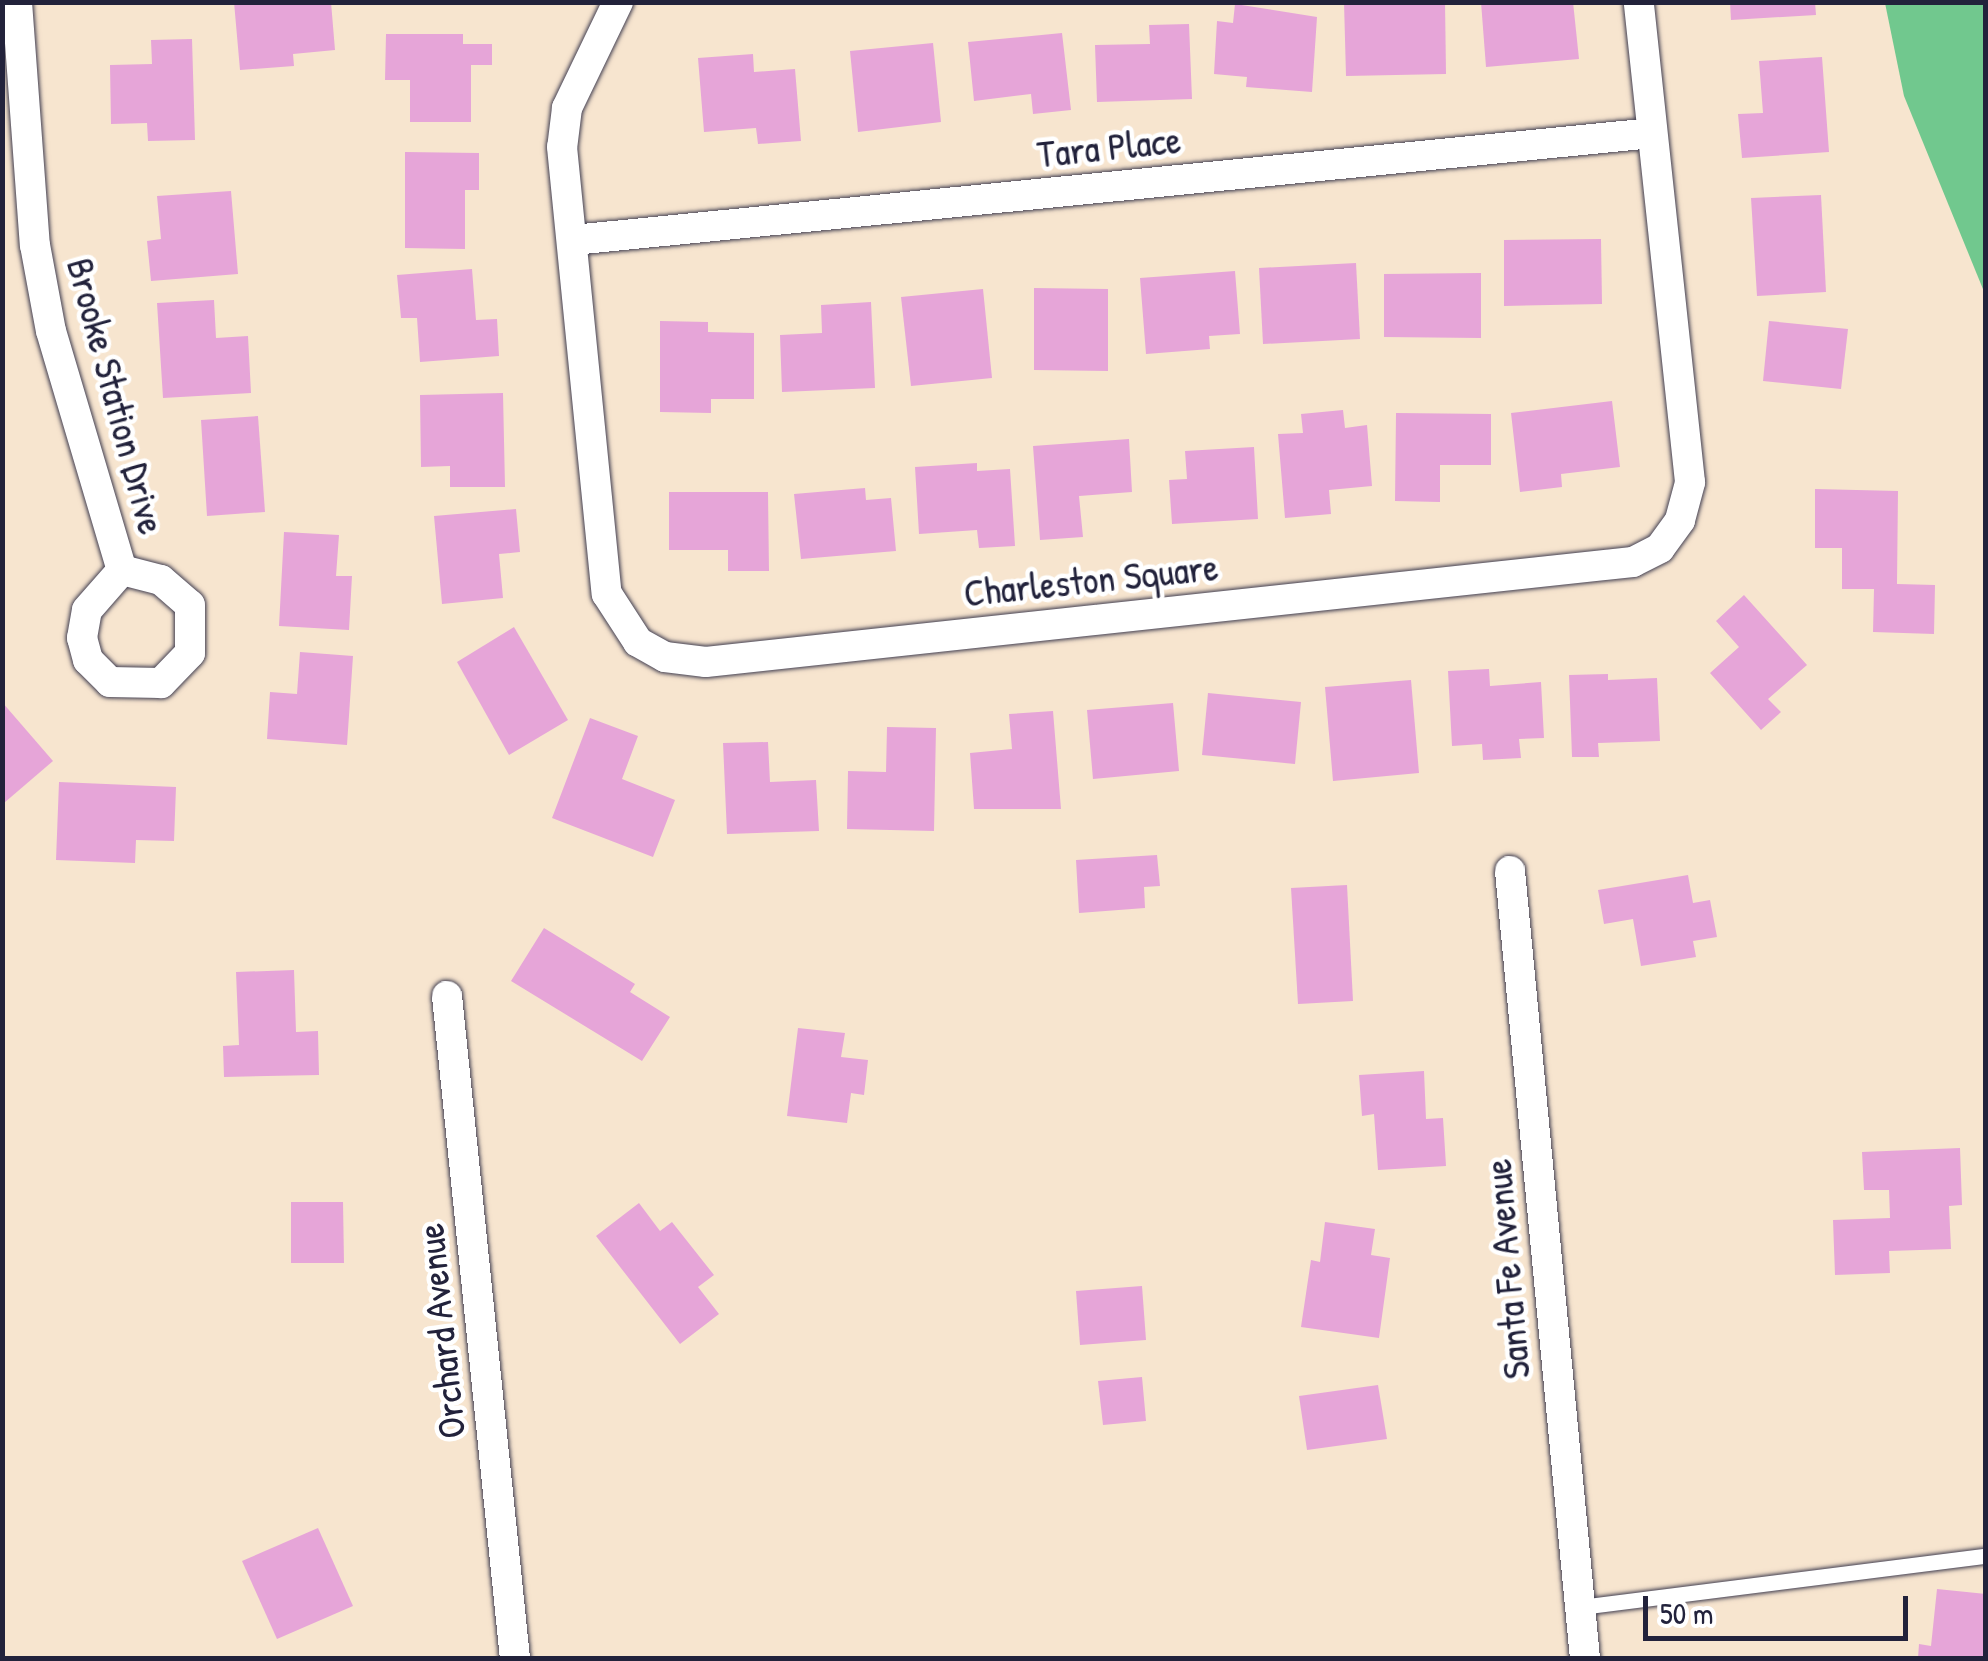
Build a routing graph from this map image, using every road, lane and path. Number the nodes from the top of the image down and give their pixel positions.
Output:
1 (18, 2) edge
2 (618, 2) edge
3 (1639, 2) edge
4 (1652, 134) junction
5 (573, 240) junction
6 (122, 570) dead end
7 (1510, 871) dead end
8 (447, 996) dead end
9 (1986, 1556) edge
10 (1580, 1607) junction
11 (515, 1658) edge
12 (1584, 1658) edge

1 - 6 street, Brooke Station Drive
2 - 5 street, Charleston Square
3 - 4 street, Charleston Square
4 - 5 street, Tara Place
4 - 5 street, Charleston Square
7 - 10 street, Santa Fe Avenue
8 - 11 street, Orchard Avenue
9 - 10 lane
10 - 12 street, Santa Fe Avenue

